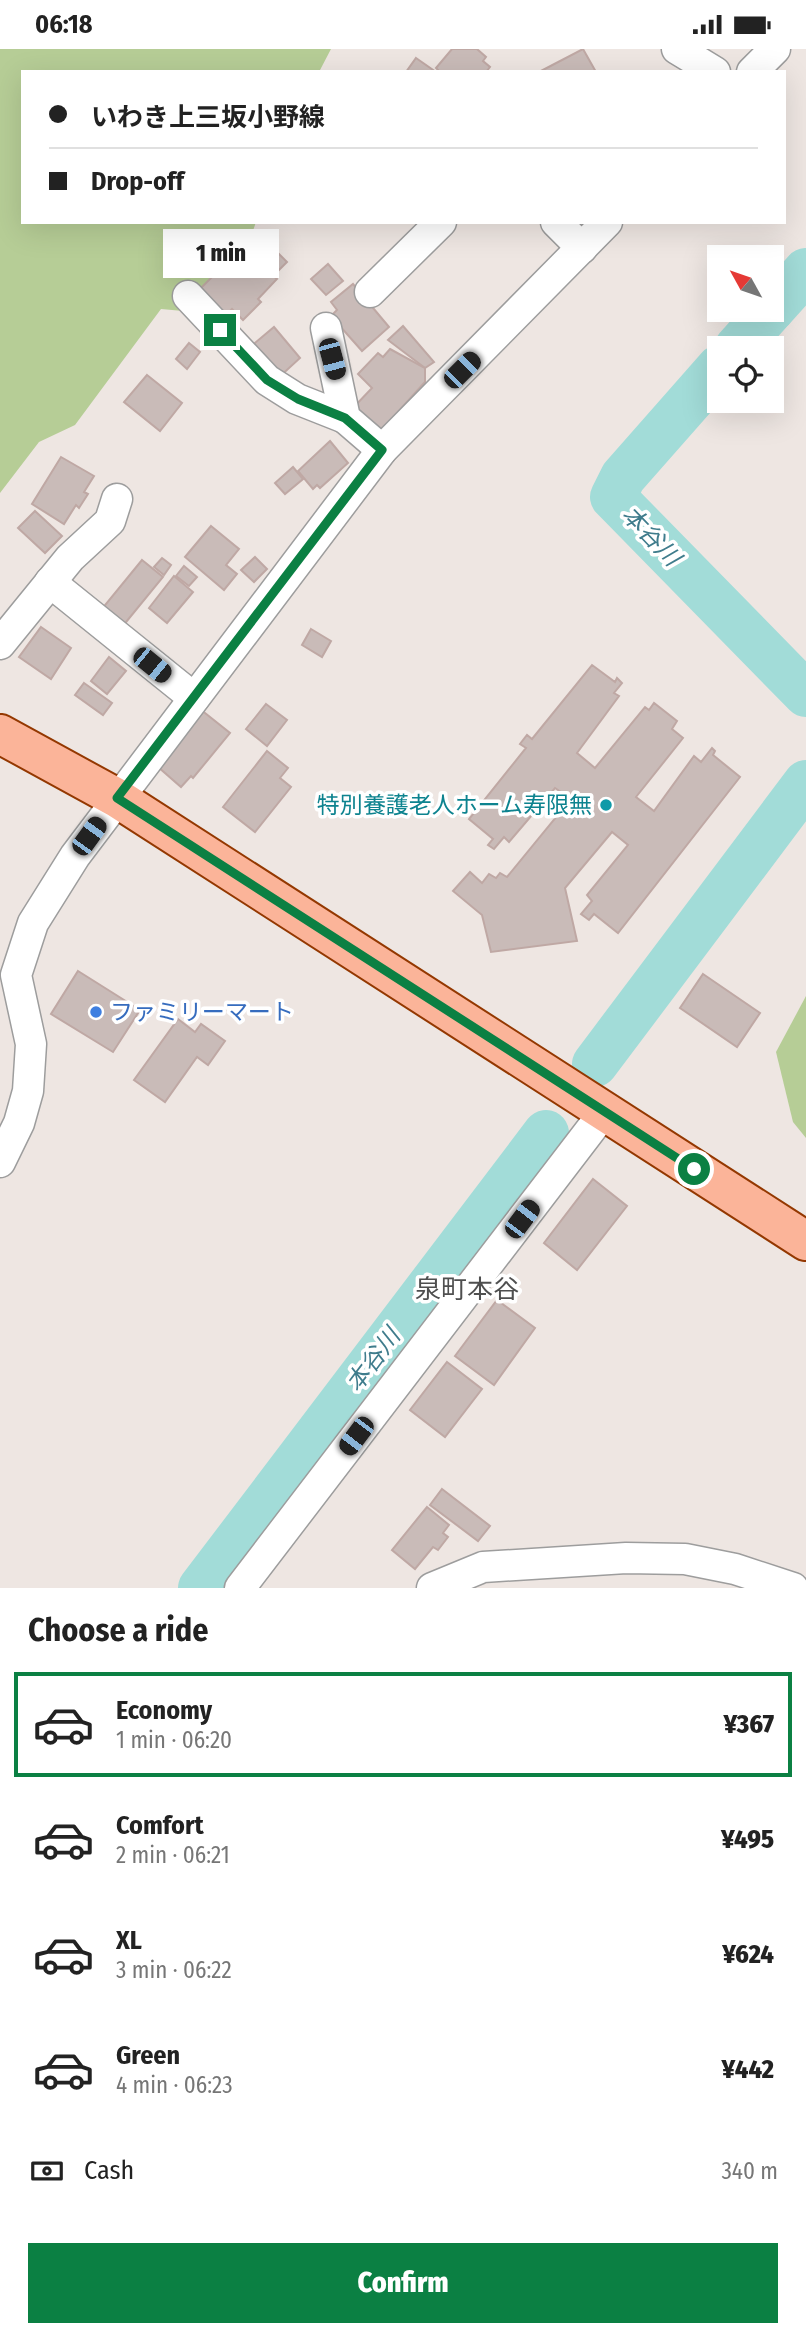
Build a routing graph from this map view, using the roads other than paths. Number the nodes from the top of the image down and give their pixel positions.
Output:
1 (677, 49) edge
2 (775, 49) edge
3 (712, 70) edge
4 (754, 70) edge
5 (439, 224) edge
6 (558, 224) edge
7 (605, 224) edge
8 (582, 248) junction
9 (370, 292) dead end
10 (188, 296) dead end
11 (326, 328) dead end
12 (345, 418) junction
13 (382, 450) junction
14 (117, 499) dead end
15 (50, 582) junction
16 (0, 644) edge
17 (194, 698) junction
18 (0, 734) edge
19 (117, 798) junction
20 (8, 971) edge
21 (604, 1111) junction
22 (0, 1162) edge
23 (806, 1241) edge
24 (240, 1588) edge
25 (432, 1588) edge
26 (793, 1588) edge

1 - 3 street
2 - 4 street
5 - 9 street
6 - 8 street
7 - 8 street
8 - 13 street
10 - 12 street
11 - 12 street
12 - 13 street
13 - 17 street
14 - 15 street
15 - 16 street
15 - 17 street
17 - 19 street
18 - 19 main road
19 - 20 street
19 - 21 main road
20 - 22 street
21 - 23 main road
21 - 24 street
25 - 26 street

